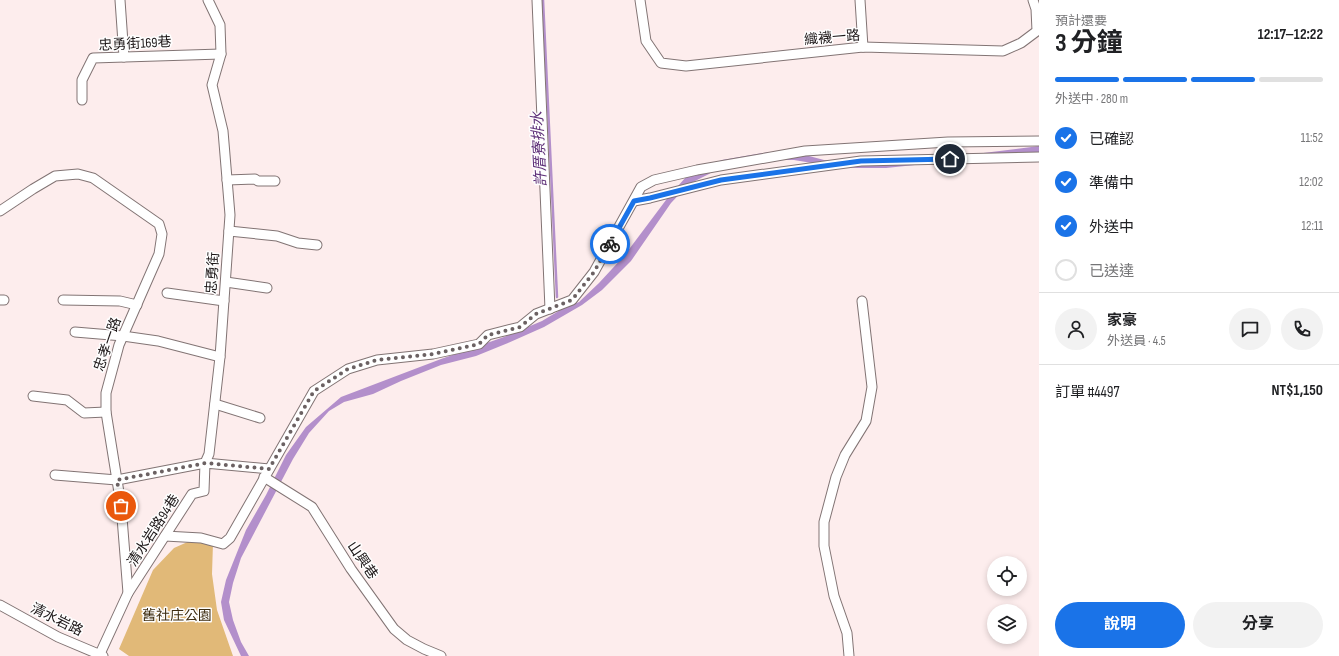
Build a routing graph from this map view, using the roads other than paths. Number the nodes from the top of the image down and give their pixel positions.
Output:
1 (120, 0) edge
2 (208, 0) edge
3 (537, 0) edge
4 (640, 0) edge
5 (860, 0) edge
6 (1032, 0) edge
7 (864, 47) junction
8 (221, 54) junction
9 (124, 57) junction
10 (82, 100) dead end
11 (1039, 141) edge
12 (1039, 157) edge
13 (227, 180) junction
14 (275, 181) dead end
15 (634, 201) junction
16 (0, 211) edge
17 (229, 231) junction
18 (318, 245) dead end
19 (226, 282) junction
20 (267, 288) dead end
21 (167, 293) dead end
22 (63, 300) dead end
23 (224, 301) junction
24 (862, 301) dead end
25 (136, 305) junction
26 (550, 309) junction
27 (75, 332) dead end
28 (123, 336) junction
29 (220, 358) junction
30 (33, 396) dead end
31 (215, 404) junction
32 (106, 412) junction
33 (260, 418) dead end
34 (206, 463) junction
35 (267, 473) junction
36 (55, 475) dead end
37 (117, 480) junction
38 (165, 536) junction
39 (128, 593) junction
40 (0, 605) edge
41 (100, 655) edge
42 (441, 656) edge
43 (849, 656) edge

1 - 9 street
2 - 8 street, 忠勇街
3 - 26 street
4 - 7 street, 織襪一路
5 - 7 street
6 - 7 street, 織襪一路
8 - 9 street, 忠勇街169巷
8 - 13 street, 忠勇街
9 - 10 street, 忠勇街169巷
11 - 15 street
12 - 15 street
13 - 14 street
13 - 17 street, 忠勇街
15 - 26 street
16 - 25 street, 忠孝一路
17 - 18 street
17 - 19 street, 忠勇街
19 - 20 street
19 - 23 street, 忠勇街
21 - 23 street
22 - 25 street
23 - 29 street, 忠勇街
24 - 43 street
25 - 28 street, 忠孝一路
26 - 35 street
27 - 28 street
28 - 29 street
28 - 32 street, 忠孝一路
29 - 31 street, 忠勇街
30 - 32 street
31 - 33 street
31 - 34 street, 忠勇街
32 - 37 street, 忠孝一路
34 - 35 street
34 - 37 street
34 - 38 street, 清水岩路94巷
35 - 38 street
35 - 42 street, 山興巷
36 - 37 street
37 - 39 street, 忠孝一路
38 - 39 street, 清水岩路94巷
39 - 41 street, 忠孝一路
40 - 41 street, 清水岩路

